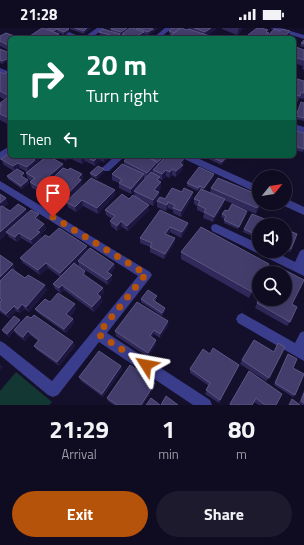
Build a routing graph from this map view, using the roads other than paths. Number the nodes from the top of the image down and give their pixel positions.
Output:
1 (101, 28) edge
2 (169, 28) edge
3 (273, 28) edge
4 (68, 34) edge
5 (74, 36) edge
6 (89, 36) edge
7 (159, 36) edge
8 (304, 37) edge
9 (8, 151) edge
10 (0, 157) edge
11 (119, 158) edge
12 (189, 158) edge
13 (106, 169) dead end
14 (0, 184) edge
15 (252, 187) edge
16 (292, 205) edge
17 (304, 211) edge
18 (216, 228) dead end
19 (252, 246) edge
20 (304, 254) edge
21 (278, 258) edge
22 (301, 269) edge
23 (242, 319) dead end
24 (98, 334) junction
25 (304, 336) edge
26 (0, 347) edge
27 (301, 353) edge
28 (205, 405) edge

1 - 6 street
2 - 7 street
3 - 8 street
4 - 5 street
9 - 10 street
11 - 13 street
12 - 15 street
14 - 24 street
16 - 17 street
18 - 19 street
20 - 22 street
21 - 22 street
23 - 27 street
24 - 26 street
24 - 28 street
25 - 27 street

